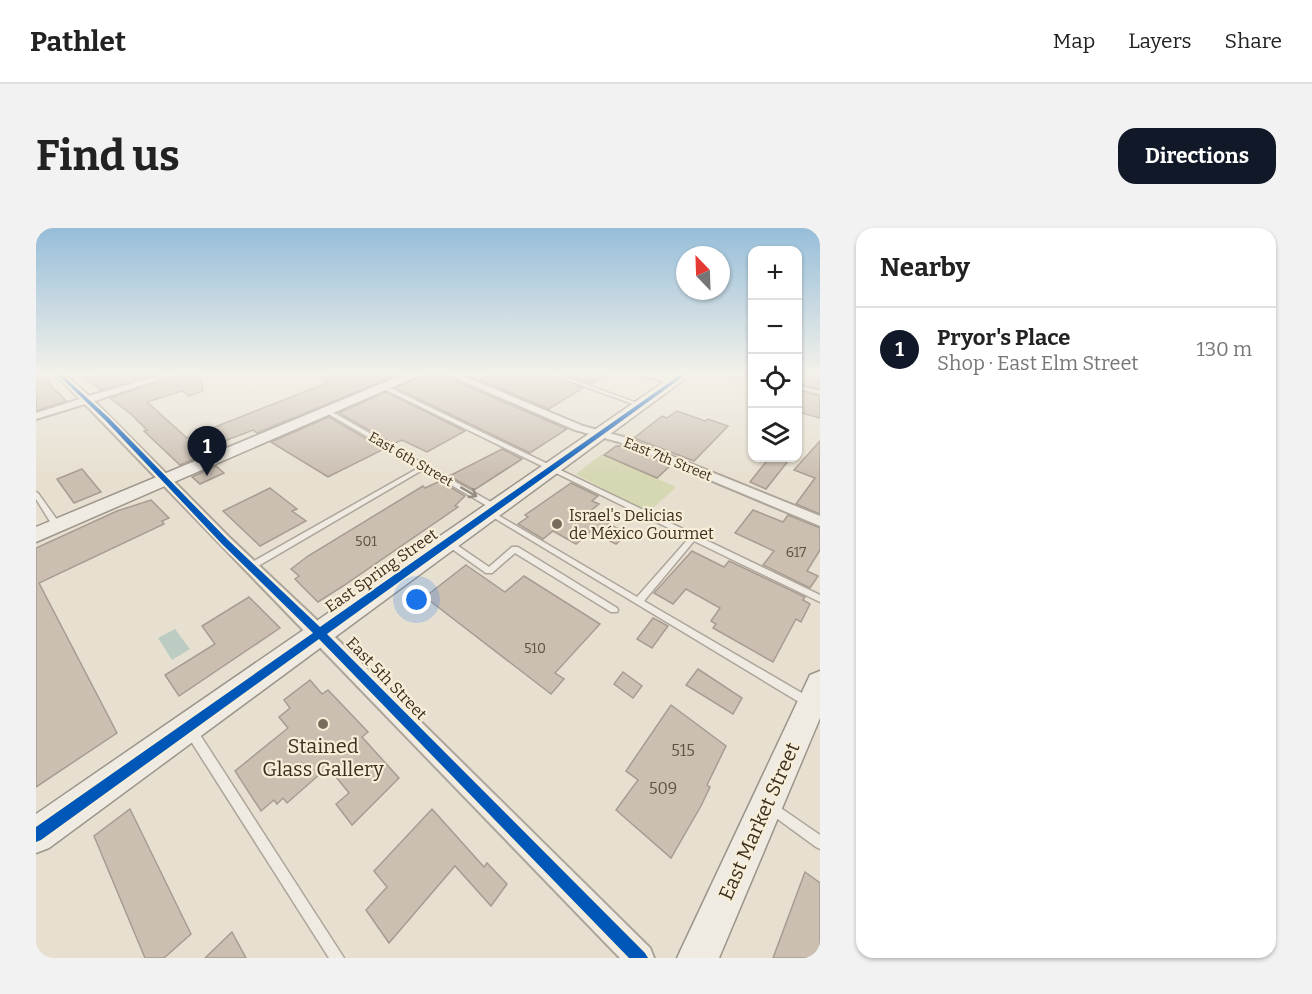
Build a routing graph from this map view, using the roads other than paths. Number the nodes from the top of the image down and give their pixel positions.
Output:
1 (64, 407) edge
2 (94, 407) edge
3 (336, 407) edge
4 (425, 407) edge
5 (530, 407) edge
6 (637, 407) edge
7 (327, 411) junction
8 (36, 416) edge
9 (600, 434) junction
10 (424, 467) junction
11 (551, 468) junction
12 (166, 480) junction
13 (36, 494) edge
14 (492, 510) junction
15 (820, 521) edge
16 (57, 526) junction
17 (36, 535) edge
18 (693, 538) junction
19 (447, 542) junction
20 (250, 567) junction
21 (820, 599) edge
22 (638, 602) junction
23 (614, 610) dead end
24 (318, 634) junction
25 (816, 696) edge
26 (188, 726) junction
27 (767, 804) junction
28 (36, 835) edge
29 (820, 843) edge
30 (337, 958) edge
31 (640, 958) edge
32 (698, 958) edge

1 - 8 street
2 - 12 street, East 5th Street
3 - 7 main road
4 - 11 lane
5 - 9 street, East 7th Street
6 - 9 main road, East Spring Street
7 - 10 lane, East 6th Street
7 - 12 main road
9 - 11 main road, East Spring Street
9 - 15 street, East 7th Street
10 -> 14 lane, East 6th Street
10 - 20 lane
11 - 14 main road, East Spring Street
11 - 18 lane
12 - 16 main road
12 - 20 street, East 5th Street
13 - 16 lane
14 - 19 main road, East Spring Street
14 - 22 lane
16 - 17 main road
18 - 21 lane
18 - 22 lane
19 - 23 lane
19 - 24 main road, East Spring Street
20 - 24 street, East 5th Street
22 - 25 lane
24 - 26 main road, East Spring Street
24 - 31 street, East 5th Street
25 - 27 main road, East Market Street
26 - 28 main road, East Spring Street
26 - 30 lane
27 - 29 lane
27 - 32 main road, East Market Street

